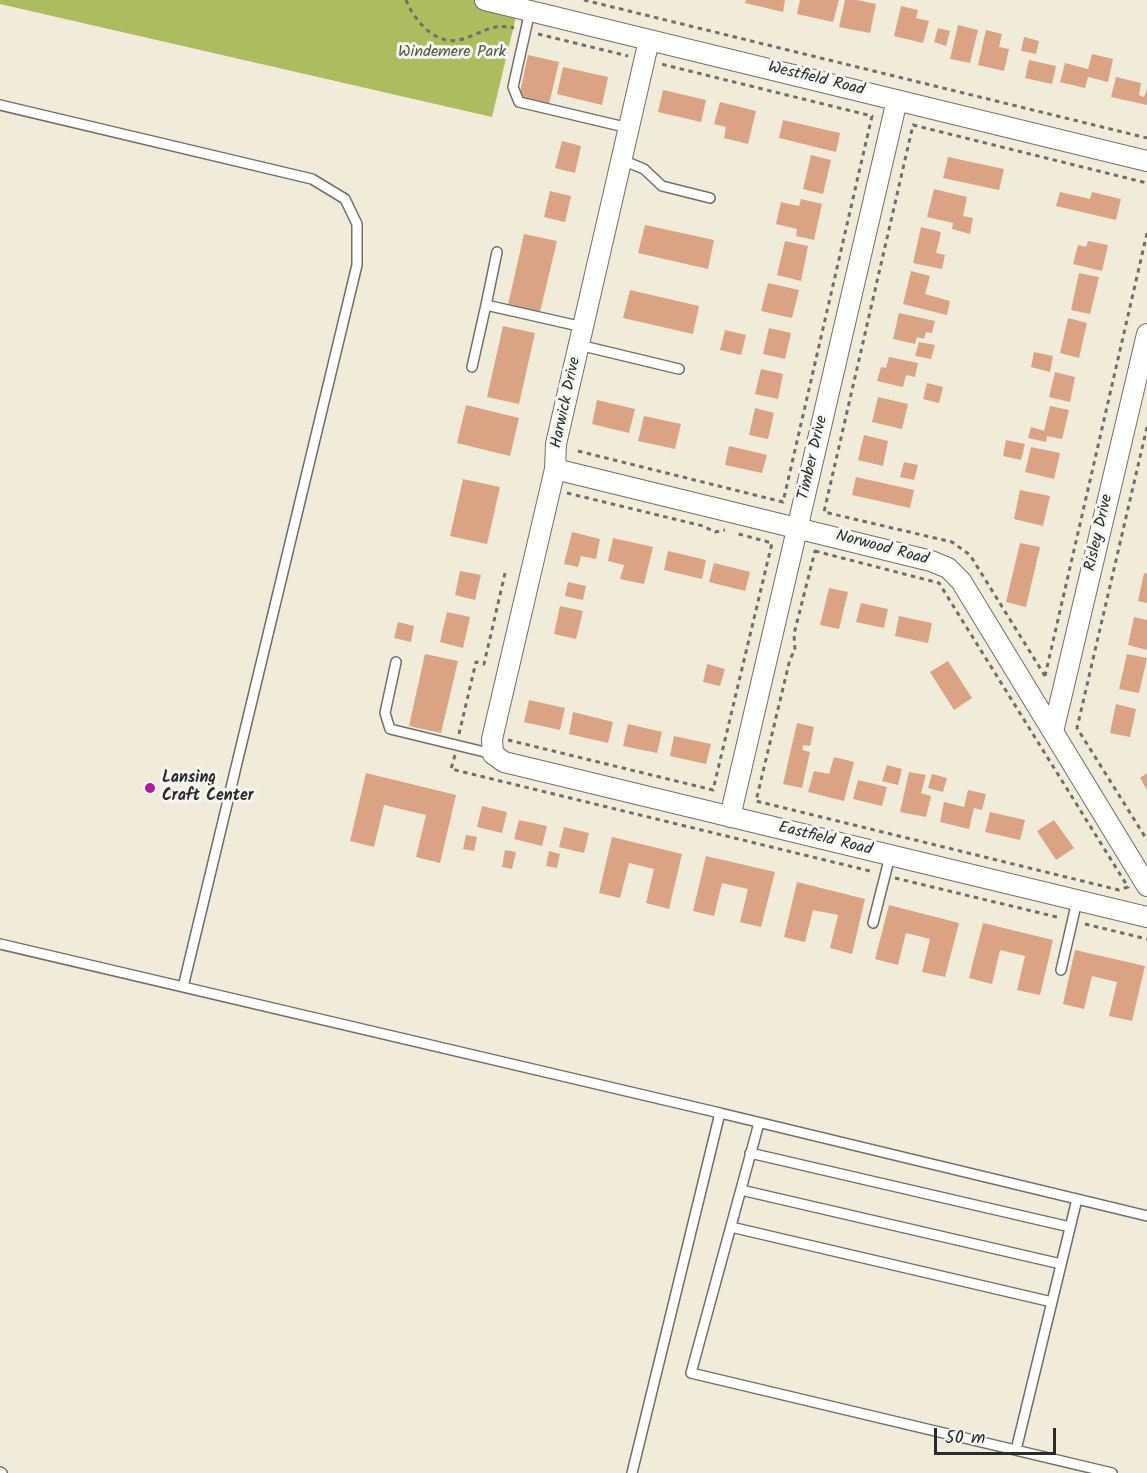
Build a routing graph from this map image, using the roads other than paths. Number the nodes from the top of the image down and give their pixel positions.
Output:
1 (485, 0) edge
2 (530, 11) junction
3 (649, 39) junction
4 (897, 100) junction
5 (0, 105) edge
6 (629, 128) junction
7 (622, 160) junction
8 (1147, 161) edge
9 (710, 198) dead end
10 (497, 252) dead end
11 (486, 305) junction
12 (1147, 334) edge
13 (581, 336) junction
14 (472, 367) dead end
15 (679, 369) dead end
16 (555, 469) junction
17 (798, 527) junction
18 (396, 662) dead end
19 (1053, 732) junction
20 (501, 752) junction
21 (730, 817) junction
22 (890, 856) junction
23 (1147, 886) edge
24 (1077, 901) junction
25 (1147, 917) edge
26 (873, 923) dead end
27 (0, 944) edge
28 (1061, 970) dead end
29 (183, 987) junction
30 (720, 1113) junction
31 (759, 1123) junction
32 (750, 1153) junction
33 (741, 1190) junction
34 (1077, 1199) junction
35 (1147, 1216) edge
36 (730, 1227) junction
37 (1070, 1227) junction
38 (1061, 1264) junction
39 (1052, 1302) junction
40 (1016, 1450) junction
41 (632, 1473) edge
42 (1112, 1473) edge

1 - 2 street, Westfield Road
2 - 3 street, Westfield Road
2 - 6 lane
3 - 4 street, Westfield Road
3 - 6 street, Harwick Drive
4 - 8 street, Westfield Road
4 - 17 street, Timber Drive
5 - 29 lane
6 - 7 street, Harwick Drive
7 - 9 lane
7 - 13 street, Harwick Drive
10 - 11 lane
11 - 13 lane
11 - 14 lane
12 - 19 street, Risley Drive
13 - 15 lane
13 - 16 street, Harwick Drive
16 - 17 street, Norwood Road
16 - 20 street, Harwick Drive
17 - 19 street, Norwood Road
17 - 21 street, Timber Drive
18 - 20 lane
19 - 23 street, Norwood Road
20 - 21 street, Eastfield Road
21 - 22 street, Eastfield Road
22 - 24 street, Eastfield Road
22 - 26 lane
24 - 25 street, Eastfield Road
24 - 28 lane
27 - 29 lane
29 - 30 lane
30 - 31 lane
30 - 41 lane
31 - 32 lane
31 - 34 lane
32 - 33 lane
32 - 37 lane
33 - 36 lane
33 - 38 lane
34 - 35 lane
34 - 37 lane
36 - 39 lane
36 - 40 lane
37 - 38 lane
38 - 39 lane
39 - 40 lane
40 - 42 lane

